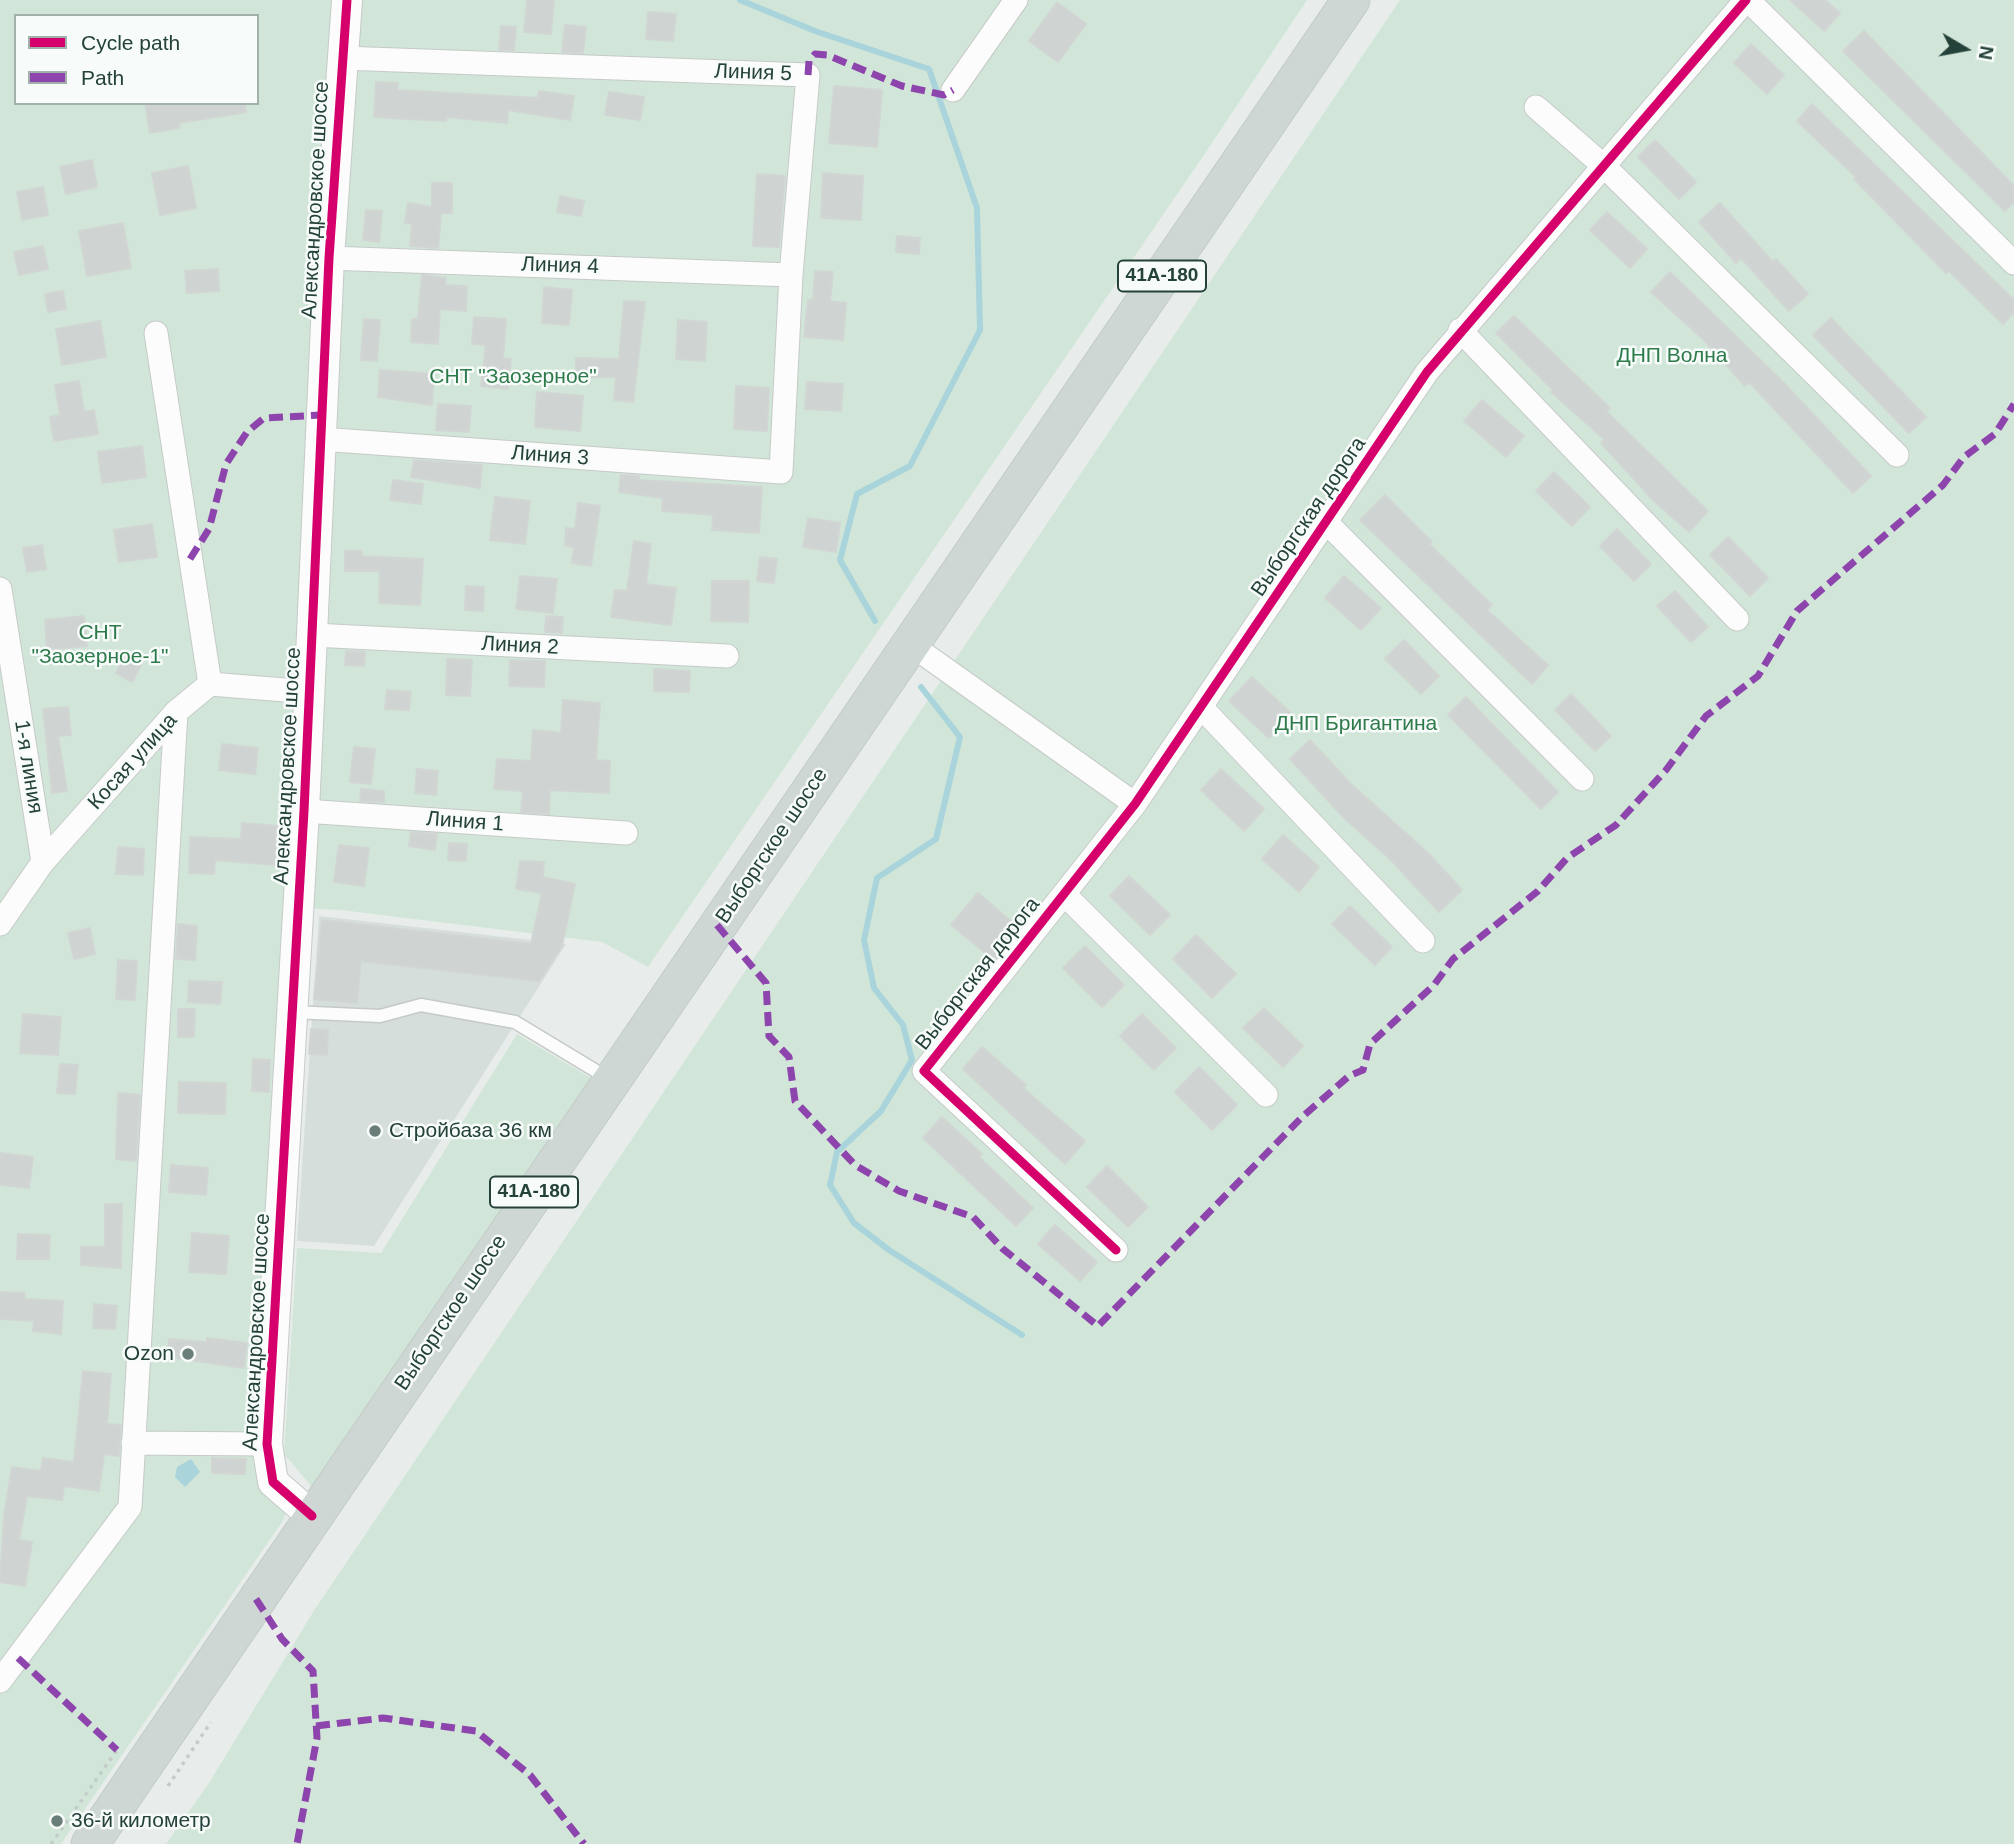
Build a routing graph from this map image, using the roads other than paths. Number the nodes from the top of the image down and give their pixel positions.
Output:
1 (347, 0) edge
2 (1016, 0) edge
3 (1747, 0) edge
4 (1354, 4) edge
5 (342, 58) junction
6 (953, 90) dead end
7 (1536, 107) dead end
8 (1605, 167) junction
9 (329, 258) junction
10 (2014, 263) edge
11 (791, 275) junction
12 (1460, 330) junction
13 (156, 333) dead end
14 (320, 439) junction
15 (1898, 455) dead end
16 (781, 472) joint
17 (1326, 523) junction
18 (0, 589) edge
19 (1737, 619) dead end
20 (313, 635) junction
21 (910, 644) junction
22 (727, 656) dead end
23 (210, 684) junction
24 (310, 692) junction
25 (1201, 706) junction
26 (176, 712) junction
27 (1582, 779) dead end
28 (1135, 804) junction
29 (304, 811) junction
30 (625, 833) dead end
31 (43, 862) junction
32 (1064, 894) junction
33 (0, 924) edge
34 (1423, 942) dead end
35 (291, 1012) junction
36 (611, 1080) junction
37 (1266, 1096) dead end
38 (1116, 1250) dead end
39 (133, 1443) junction
40 (267, 1444) junction
41 (312, 1516) junction
42 (0, 1681) edge
43 (90, 1844) edge

1 - 5 street, Александровское шоссе
2 - 6 street
3 - 8 street, Выборгская дорога
3 - 10 street
4 - 21 main road, Выборгское шоссе / 41А-180
5 - 9 street, Александровское шоссе
5 - 11 street, Линия 5
7 - 8 street
8 - 12 street, Выборгская дорога
8 - 15 street
9 - 11 street, Линия 4
9 - 14 street, Александровское шоссе
11 - 16 street, Линия 5
12 - 17 street, Выборгская дорога
12 - 19 street
13 - 23 street
14 - 16 street, Линия 3
14 - 20 street, Александровское шоссе
17 - 25 street, Выборгская дорога
17 - 27 street
18 - 31 street, 1-я линия
20 - 22 street, Линия 2
20 - 24 street, Александровское шоссе
21 - 28 street
21 - 36 main road, Выборгское шоссе / 41А-180
23 - 24 street
23 - 26 street, Косая улица
24 - 29 street, Александровское шоссе
25 - 28 street, Выборгская дорога
25 - 34 street
26 - 31 street, Косая улица
26 - 39 street
28 - 32 street, Выборгская дорога
29 - 30 street, Линия 1
29 - 35 street, Александровское шоссе
31 - 33 street, Косая улица
32 - 37 street
32 - 38 street, Выборгская дорога
35 - 36 lane
35 - 40 street, Александровское шоссе
36 - 41 main road, Выборгское шоссе / 41А-180
39 - 40 street
39 - 42 street
40 - 41 street, Александровское шоссе
41 - 43 main road, Выборгское шоссе / 41А-180

